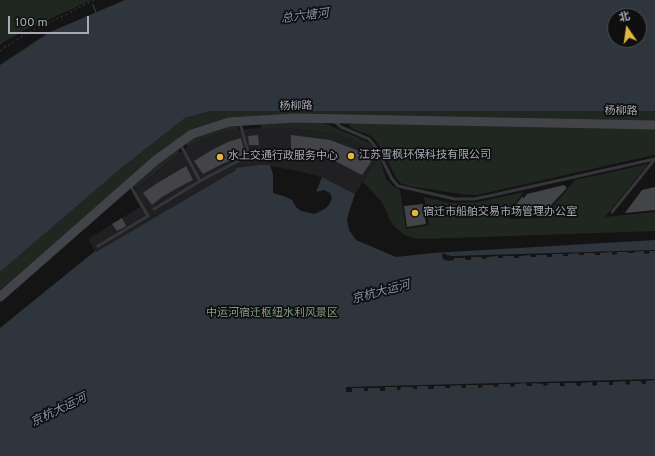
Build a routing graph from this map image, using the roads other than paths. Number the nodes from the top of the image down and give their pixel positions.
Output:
1 (332, 119) junction
2 (239, 121) junction
3 (655, 125) edge
4 (180, 143) junction
5 (655, 159) edge
6 (200, 180) junction
7 (129, 183) junction
8 (154, 209) dead end
9 (612, 212) dead end
10 (98, 246) dead end
11 (0, 297) edge

1 - 2 street, 杨柳路
1 - 3 street, 杨柳路
1 - 5 lane
2 - 4 street, 杨柳路
2 - 6 lane
4 - 6 lane
4 - 7 street, 杨柳路
5 - 9 lane
6 - 8 lane
7 - 10 lane
7 - 11 street, 杨柳路

